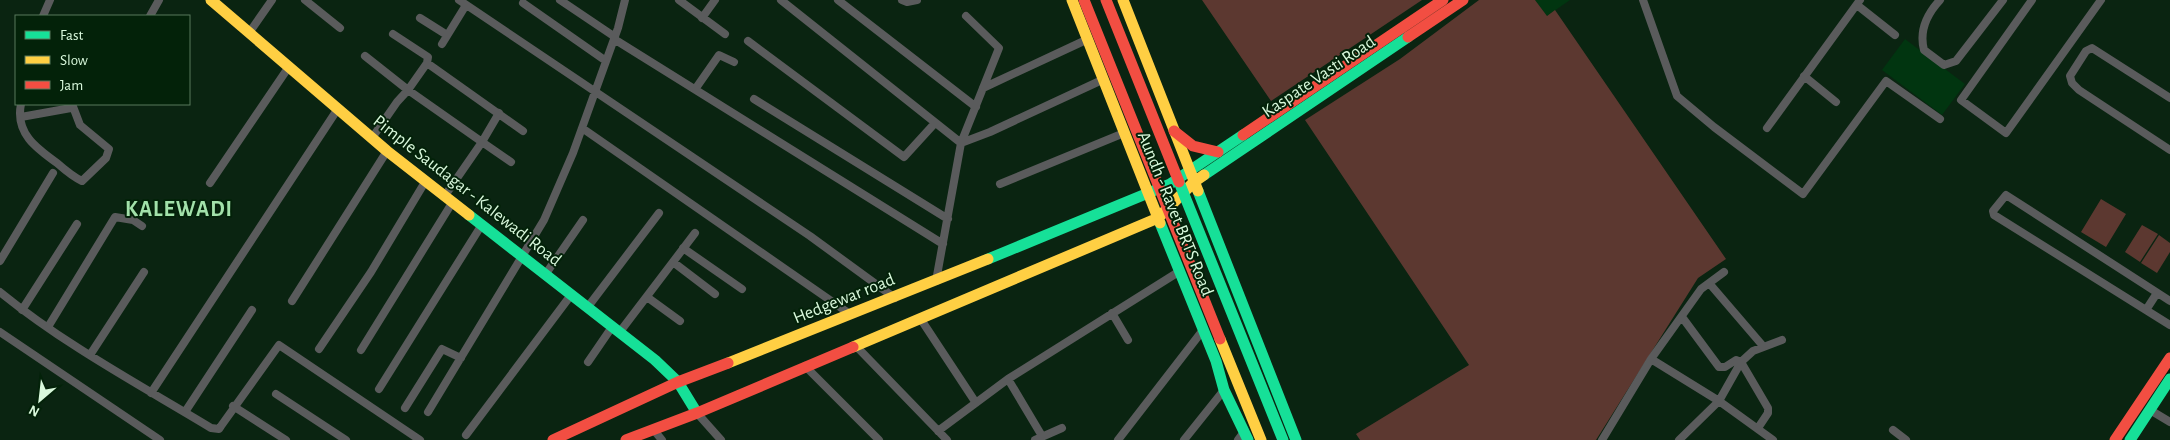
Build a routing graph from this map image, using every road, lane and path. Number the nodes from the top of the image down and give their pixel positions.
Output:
1 (50, 0) edge
2 (159, 0) edge
3 (211, 0) edge
4 (272, 0) edge
5 (305, 0) edge
6 (459, 0) edge
7 (560, 0) edge
8 (625, 0) edge
9 (679, 0) edge
10 (715, 0) edge
11 (781, 0) edge
12 (838, 0) edge
13 (902, 0) edge
14 (917, 0) edge
15 (1072, 0) edge
16 (1084, 0) edge
17 (1106, 0) edge
18 (1123, 0) edge
19 (1443, 0) edge
20 (1463, 0) edge
21 (1643, 0) edge
22 (1940, 0) edge
23 (2004, 0) edge
24 (2032, 0) edge
25 (2101, 0) edge
26 (1858, 2) edge
27 (523, 3) dead end
28 (466, 5) junction
29 (43, 15) edge
30 (151, 15) edge
31 (966, 16) dead end
32 (420, 18) dead end
33 (702, 18) junction
34 (340, 28) dead end
35 (249, 34) junction
36 (393, 34) dead end
37 (725, 34) dead end
38 (447, 35) junction
39 (1895, 35) dead end
40 (615, 38) junction
41 (1086, 40) junction
42 (748, 41) dead end
43 (442, 44) dead end
44 (365, 56) dead end
45 (606, 61) junction
46 (734, 62) dead end
47 (427, 63) junction
48 (288, 68) junction
49 (1804, 76) junction
50 (1102, 80) junction
51 (696, 88) junction
52 (983, 88) junction
53 (1323, 88) junction
54 (408, 90) junction
55 (596, 91) junction
56 (2170, 98) edge
57 (754, 99) dead end
58 (1836, 102) dead end
59 (21, 105) edge
60 (72, 106) edge
61 (976, 107) junction
62 (337, 110) junction
63 (499, 113) junction
64 (21, 117) junction
65 (1940, 119) dead end
66 (935, 123) junction
67 (582, 128) junction
68 (1767, 128) dead end
69 (523, 131) dead end
70 (1174, 131) junction
71 (1124, 133) junction
72 (372, 138) junction
73 (482, 142) junction
74 (961, 143) junction
75 (2170, 150) edge
76 (387, 151) junction
77 (1218, 152) junction
78 (511, 162) dead end
79 (53, 173) dead end
80 (1192, 177) junction
81 (426, 182) junction
82 (210, 183) dead end
83 (1000, 184) dead end
84 (1149, 194) junction
85 (448, 200) junction
86 (659, 213) dead end
87 (1158, 218) junction
88 (948, 219) junction
89 (584, 220) dead end
90 (77, 224) dead end
91 (142, 226) dead end
92 (481, 226) junction
93 (695, 233) dead end
94 (943, 244) junction
95 (683, 248) junction
96 (521, 257) junction
97 (0, 261) edge
98 (673, 262) junction
99 (1180, 271) junction
100 (144, 272) dead end
101 (1724, 272) dead end
102 (544, 275) junction
103 (936, 281) junction
104 (1708, 283) junction
105 (742, 289) dead end
106 (0, 292) edge
107 (2157, 293) junction
108 (715, 294) dead end
109 (571, 296) junction
110 (647, 297) junction
111 (895, 298) junction
112 (292, 301) dead end
113 (2170, 302) edge
114 (587, 308) junction
115 (22, 310) junction
116 (252, 310) dead end
117 (2146, 310) junction
118 (1112, 313) junction
119 (850, 314) junction
120 (1682, 317) junction
121 (920, 318) junction
122 (680, 321) dead end
123 (2170, 325) edge
124 (48, 327) junction
125 (616, 330) junction
126 (1204, 330) junction
127 (0, 332) edge
128 (1128, 340) dead end
129 (1782, 340) dead end
130 (854, 345) junction
131 (1763, 346) junction
132 (319, 348) dead end
133 (361, 350) dead end
134 (90, 355) junction
135 (461, 358) junction
136 (2170, 358) edge
137 (1651, 359) junction
138 (588, 362) dead end
139 (1741, 362) junction
140 (805, 366) junction
141 (1008, 379) junction
142 (2170, 379) edge
143 (678, 382) junction
144 (379, 389) dead end
145 (1224, 390) junction
146 (151, 393) junction
147 (276, 394) dead end
148 (1719, 401) junction
149 (976, 403) junction
150 (233, 406) junction
151 (405, 408) dead end
152 (2150, 410) junction
153 (185, 412) junction
154 (428, 412) dead end
155 (697, 412) junction
156 (2170, 422) edge
157 (2126, 424) junction
158 (1062, 428) dead end
159 (1758, 428) junction
160 (653, 429) junction
161 (1893, 430) dead end
162 (938, 431) junction
163 (466, 434) dead end
164 (1042, 436) junction
165 (2133, 436) edge
166 (1243, 437) edge
167 (160, 440) edge
168 (286, 440) edge
169 (346, 440) edge
170 (420, 440) edge
171 (553, 440) edge
172 (626, 440) edge
173 (662, 440) edge
174 (721, 440) edge
175 (879, 440) edge
176 (947, 440) edge
177 (1035, 440) edge
178 (1118, 440) edge
179 (1184, 440) edge
180 (1261, 440) edge
181 (1283, 440) edge
182 (1296, 440) edge
183 (1602, 440) edge
184 (1679, 440) edge
185 (1773, 440) edge
186 (1906, 440) edge
187 (2115, 440) edge

1 - 29 street
2 - 30 street
3 - 35 main road, Pimple Saudagar - Kalewadi Road
4 - 35 street
5 - 34 street
6 - 28 street
7 - 40 street
8 - 40 street
9 - 33 street
10 - 33 street
11 - 66 street
12 - 61 street
13 - 14 street
15 - 41 main road, Aundh - Ravet BRTS Road
16 - 180 main road, bridge
17 - 181 main road, bridge
18 - 70 main road, Aundh - Ravet BRTS Road
19 - 53 main road, Kaspate Vasti Road
20 - 53 main road, Kaspate Vasti Road
21 - 65 street
22 - 23 street
24 - 25 street
26 - 39 street
26 - 49 street
27 - 45 street
28 - 38 street
28 - 55 street
31 - 52 street
32 - 38 street
33 - 37 street
35 - 48 main road, Pimple Saudagar - Kalewadi Road
36 - 47 street
38 - 43 street
40 - 45 street
40 - 51 street
41 - 50 main road, Aundh - Ravet BRTS Road
41 - 52 street
42 - 66 street
44 - 54 street
45 - 55 street
46 - 51 street
47 - 54 street
47 - 63 street
48 - 62 main road, Pimple Saudagar - Kalewadi Road
48 - 82 street
49 - 58 street
49 - 68 street
50 - 71 main road, Aundh - Ravet BRTS Road
50 - 74 street
51 - 94 street
52 - 61 street
53 - 77 main road, Kaspate Vasti Road
53 - 80 main road, Kaspate Vasti Road
54 - 72 street
54 - 73 street
55 - 67 street
55 - 111 street
56 - 75 street
57 - 88 street
59 - 64 street
60 - 64 street
60 - 64 street
61 - 74 street
62 - 72 main road, Pimple Saudagar - Kalewadi Road
62 - 146 street
63 - 69 street
63 - 73 street
66 - 74 street
67 - 96 street
67 - 119 street
70 - 77 main road
70 - 80 main road, Aundh - Ravet BRTS Road
71 - 83 street
71 - 84 main road, Aundh - Ravet BRTS Road
72 - 76 main road, Pimple Saudagar - Kalewadi Road
73 - 78 street
73 - 85 street
74 - 88 street
76 - 81 main road, Pimple Saudagar - Kalewadi Road
76 - 112 street
77 - 80 main road, Kaspate Vasti Road
79 - 97 street
80 - 84 main road, Hedgewar road
80 - 87 main road
80 - 182 main road, Aundh - Ravet BRTS Road
81 - 85 main road, Pimple Saudagar - Kalewadi Road
81 - 132 street
84 - 87 main road, Aundh - Ravet BRTS Road
84 - 103 main road, Hedgewar road
85 - 92 main road, Pimple Saudagar - Kalewadi Road
85 - 133 street
86 - 114 street
87 - 99 main road, Aundh - Ravet BRTS Road
87 - 121 main road
88 - 94 street
89 - 102 street
90 - 115 street
91 - 124 street
92 - 96 main road, Pimple Saudagar - Kalewadi Road
92 - 144 street
93 - 95 street
94 - 103 street
95 - 98 street
95 - 105 street
96 - 102 main road, Pimple Saudagar - Kalewadi Road
96 - 135 street
98 - 108 street
98 - 110 street
99 - 118 street
99 - 126 main road, Aundh - Ravet BRTS Road
100 - 134 street
101 - 104 street
102 - 109 main road, Pimple Saudagar - Kalewadi Road
103 - 111 main road, Hedgewar road
104 - 120 street
104 - 131 street
106 - 115 street
107 - 113 street
107 - 117 street
107 - 117 street
109 - 114 main road, Pimple Saudagar - Kalewadi Road
109 - 163 street
110 - 122 street
110 - 125 street
111 - 119 main road, Hedgewar road
114 - 125 main road, Pimple Saudagar - Kalewadi Road
115 - 124 street
116 - 153 street
117 - 123 street
118 - 128 street
118 - 141 street
119 - 143 main road, Hedgewar road
120 - 137 street
120 - 139 street
121 - 130 main road
121 - 149 street
124 - 134 street
125 - 138 street
125 - 143 main road, Pimple Saudagar - Kalewadi Road
126 - 145 main road, Aundh - Ravet BRTS Road
126 - 178 street
127 - 167 street
129 - 131 street
130 - 140 main road
130 - 162 street
131 - 139 street
134 - 146 street
135 - 151 street
135 - 154 street
136 - 157 main road
137 - 148 street
137 - 183 street
139 - 148 street
139 - 159 street
140 - 155 main road
140 - 175 street
141 - 149 street
141 - 164 street
142 - 152 main road
143 - 155 main road, Pimple Saudagar - Kalewadi Road
143 - 171 main road, Hedgewar road
145 - 166 main road, Aundh - Ravet BRTS Road
145 - 179 street
146 - 153 street
147 - 169 street
148 - 159 street
148 - 184 street
149 - 162 street
150 - 153 street
150 - 168 street
150 - 170 street
152 - 156 street
152 - 165 main road
155 - 160 main road
155 - 174 street
157 - 165 street
157 - 187 main road
158 - 164 street
159 - 185 street
160 - 172 main road
160 - 173 street
161 - 186 street
162 - 176 street
164 - 177 street

